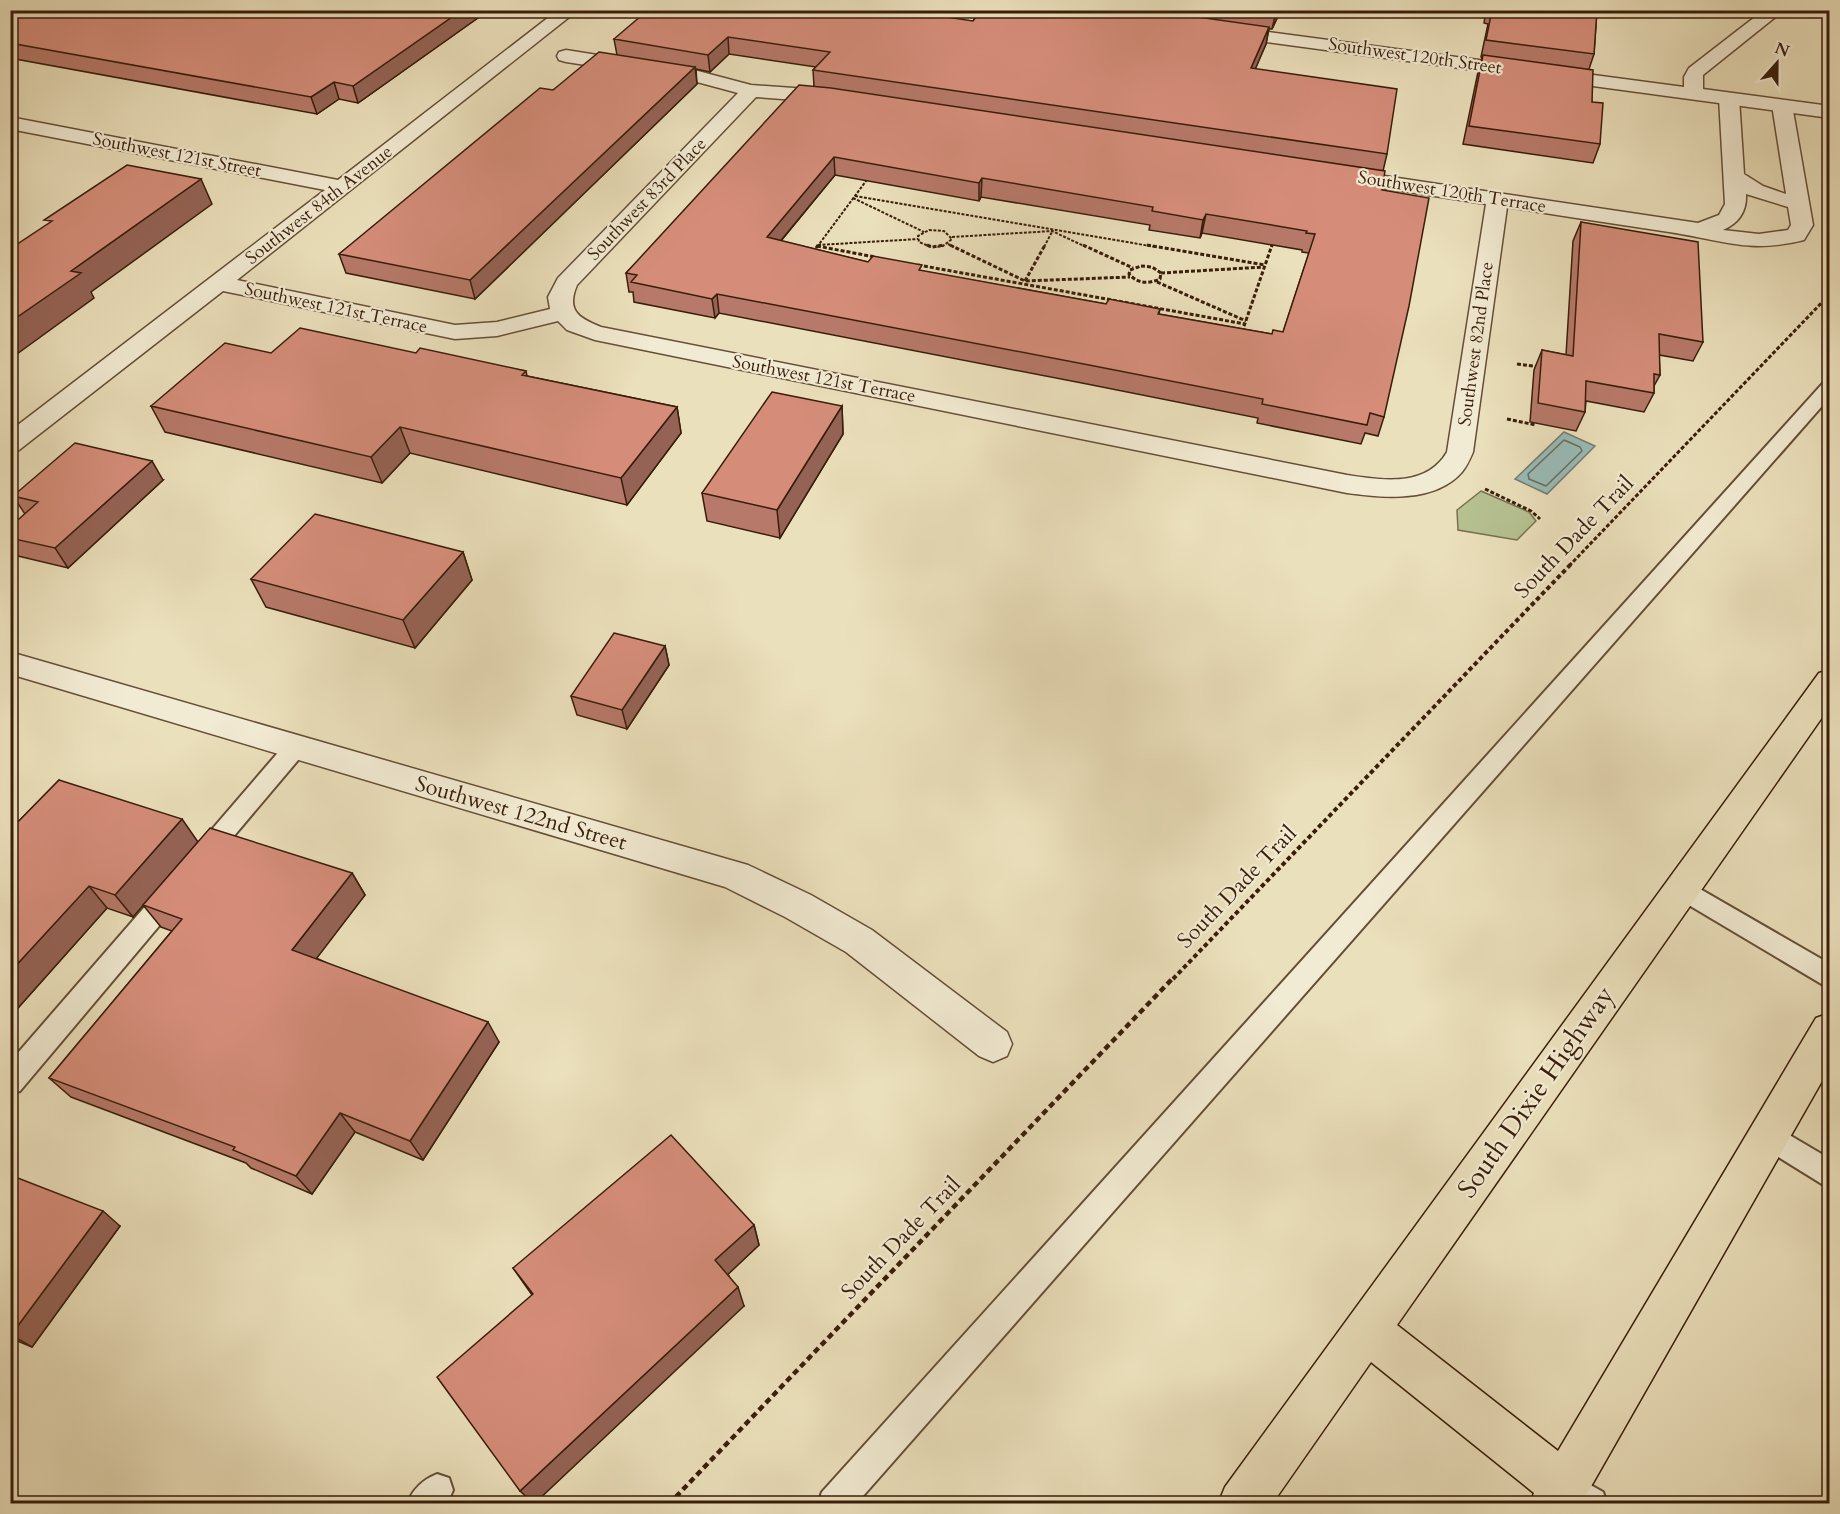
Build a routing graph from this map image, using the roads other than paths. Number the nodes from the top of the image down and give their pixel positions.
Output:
1 (570, 10) edge
2 (1776, 10) edge
3 (1201, 28) edge
4 (566, 56) dead end
5 (751, 92) junction
6 (1694, 93) junction
7 (1729, 98) junction
8 (853, 100) edge
9 (1782, 105) junction
10 (1830, 112) edge
11 (10, 123) edge
12 (1320, 172) edge
13 (1733, 175) junction
14 (343, 187) junction
15 (1497, 199) junction
16 (1798, 202) junction
17 (1698, 231) junction
18 (219, 283) junction
19 (563, 313) junction
20 (1830, 386) edge
21 (10, 444) edge
22 (1436, 479) joint
23 (10, 663) edge
24 (1830, 681) edge
25 (296, 747) junction
26 (1681, 888) junction
27 (1830, 978) edge
28 (1830, 1030) edge
29 (993, 1044) dead end
30 (10, 1082) edge
31 (1768, 1136) junction
32 (1830, 1175) edge
33 (1367, 1330) junction
34 (1569, 1498) edge
35 (834, 1503) edge
36 (1242, 1503) edge

1 - 14 street, Southwest 84th Avenue
2 - 6 street
3 - 6 street, Southwest 120th Street
4 - 5 street
5 - 8 street
5 - 19 street, Southwest 83rd Place
6 - 7 street, Southwest 120th Street
7 - 9 street, Southwest 120th Street
7 - 13 street, Southwest 120th Terrace
9 - 10 street, Southwest 120th Street
9 - 16 street, Southwest 120th Terrace
11 - 14 street, Southwest 121st Street
12 - 15 street, Southwest 120th Terrace
13 - 16 street
13 - 17 street, Southwest 120th Terrace
14 - 18 street, Southwest 84th Avenue
15 - 17 street, Southwest 120th Terrace
15 - 22 street, Southwest 82nd Place
16 - 17 street, Southwest 120th Terrace
18 - 19 street, Southwest 121st Terrace
18 - 21 street, Southwest 84th Avenue
19 - 22 street, Southwest 121st Terrace
20 - 35 lane
23 - 25 street, Southwest 122nd Street
24 - 26 highway, South Dixie Highway
25 - 29 street, Southwest 122nd Street
25 - 30 lane
26 - 27 lane
26 - 33 highway, South Dixie Highway
28 - 31 highway
31 - 32 lane
31 - 34 highway
33 - 34 highway
33 - 36 highway, South Dixie Highway

